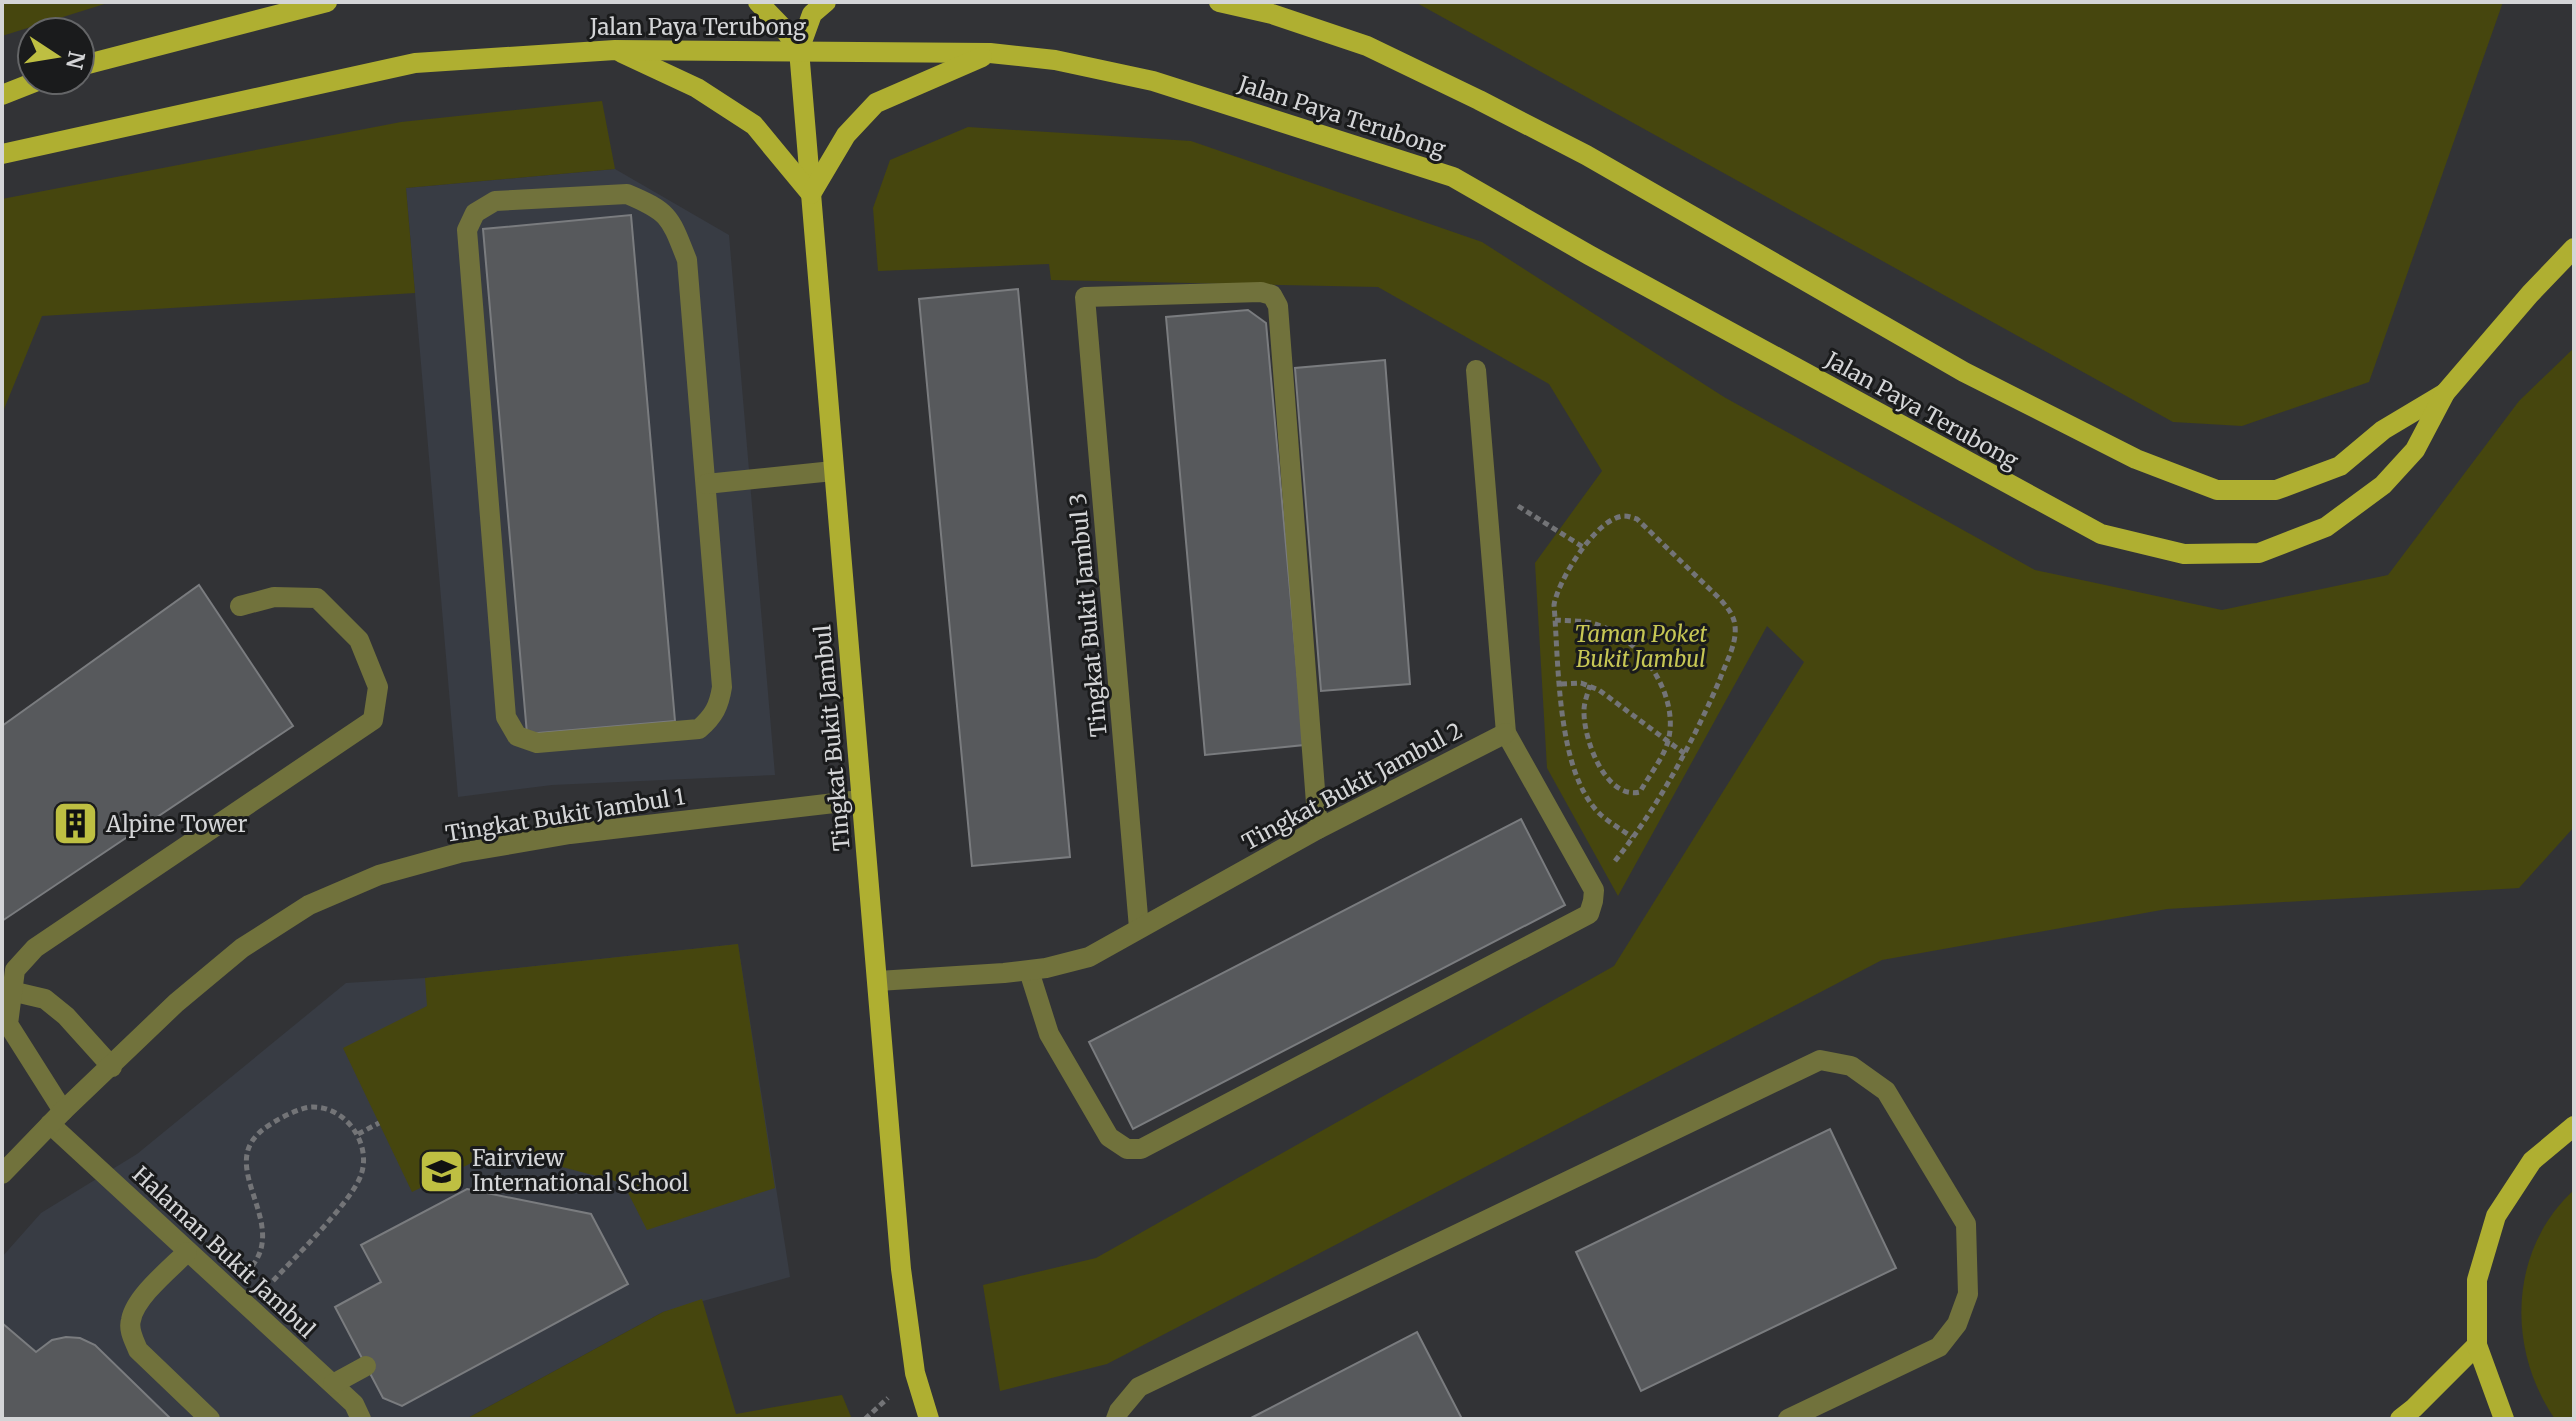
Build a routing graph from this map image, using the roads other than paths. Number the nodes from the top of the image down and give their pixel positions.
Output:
1 (327, 2) edge
2 (758, 2) edge
3 (826, 2) edge
4 (1219, 2) edge
5 (615, 50) junction
6 (799, 50) junction
7 (990, 53) junction
8 (96, 62) edge
9 (2, 154) edge
10 (811, 194) junction
11 (2574, 248) edge
12 (1476, 370) dead end
13 (2445, 393) junction
14 (833, 471) junction
15 (706, 484) junction
16 (240, 606) dead end
17 (1506, 733) junction
18 (860, 800) junction
19 (1318, 829) junction
20 (1139, 928) junction
21 (1029, 971) junction
22 (878, 981) junction
23 (11, 991) junction
24 (112, 1067) junction
25 (56, 1118) junction
26 (2574, 1126) edge
27 (2, 1174) edge
28 (187, 1252) junction
29 (2477, 1345) junction
30 (366, 1366) dead end
31 (333, 1384) junction
32 (210, 1419) edge
33 (361, 1419) edge
34 (929, 1419) edge
35 (1116, 1419) edge
36 (1788, 1419) edge
37 (2400, 1419) edge
38 (2504, 1419) edge

1 - 8 main road
2 - 6 main road
3 - 6 main road
4 - 13 main road
5 - 6 main road, Jalan Paya Terubong
5 - 9 main road, Jalan Paya Terubong
5 - 10 main road
6 - 7 main road, Jalan Paya Terubong
6 - 10 main road, Tingkat Bukit Jambul
7 - 10 main road
7 - 13 main road, Jalan Paya Terubong
10 - 14 main road, Tingkat Bukit Jambul
11 - 13 main road
12 - 17 street
14 - 15 street
14 - 18 main road, Tingkat Bukit Jambul
15 - 15 street
16 - 23 street
17 - 19 street, Tingkat Bukit Jambul 2
17 - 21 street
18 - 22 main road, Tingkat Bukit Jambul
18 - 24 street, Tingkat Bukit Jambul 1
19 - 20 street, Tingkat Bukit Jambul 2
19 - 20 street, Tingkat Bukit Jambul 3
20 - 21 street, Tingkat Bukit Jambul 2
21 - 22 street, Tingkat Bukit Jambul 2
22 - 34 main road, Tingkat Bukit Jambul
23 - 24 street
23 - 25 street, Halaman Bukit Jambul
24 - 25 street, Tingkat Bukit Jambul 1
25 - 27 street, Tingkat Bukit Jambul 1
25 - 28 street, Halaman Bukit Jambul
26 - 29 main road
28 - 31 street, Halaman Bukit Jambul
28 - 32 street
29 - 37 main road
29 - 38 main road
30 - 31 street
31 - 33 street, Halaman Bukit Jambul
35 - 36 street

